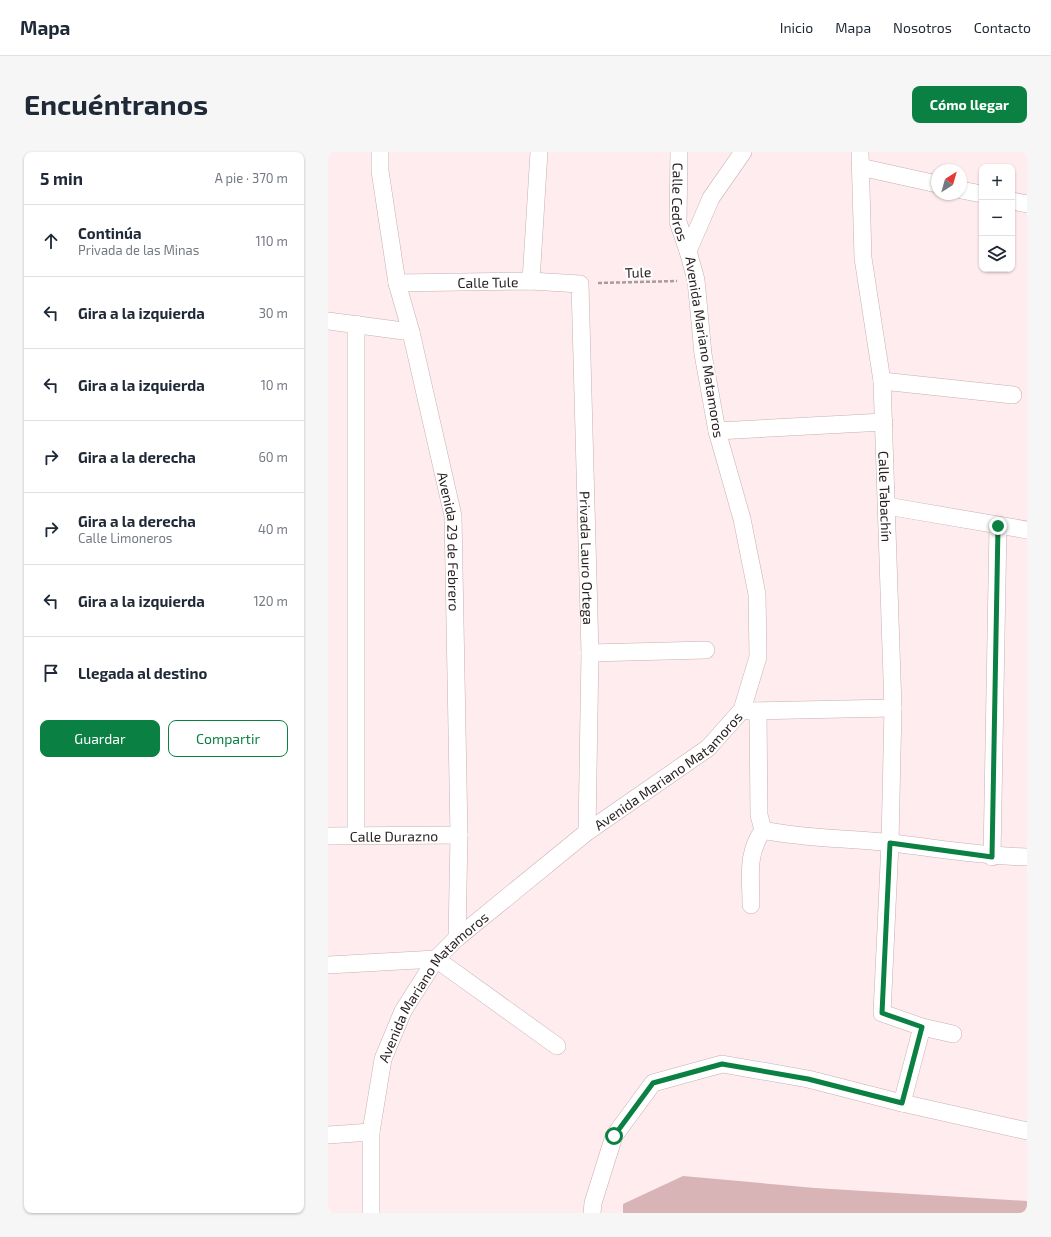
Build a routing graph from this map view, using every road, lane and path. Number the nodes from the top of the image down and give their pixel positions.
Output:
1 (380, 152) edge
2 (539, 152) edge
3 (679, 152) edge
4 (743, 152) edge
5 (860, 160) edge
6 (931, 182) edge
7 (967, 191) edge
8 (979, 193) edge
9 (1015, 202) edge
10 (1027, 204) edge
11 (688, 251) junction
12 (696, 280) junction
13 (531, 281) junction
14 (397, 283) junction
15 (580, 284) junction
16 (328, 321) edge
17 (356, 324) junction
18 (411, 332) junction
19 (882, 381) junction
20 (1013, 395) dead end
21 (884, 422) junction
22 (717, 431) junction
23 (887, 506) junction
24 (998, 526) junction
25 (1027, 530) edge
26 (706, 650) dead end
27 (590, 653) junction
28 (893, 708) junction
29 (750, 711) junction
30 (763, 830) junction
31 (587, 832) junction
32 (356, 835) junction
33 (459, 835) junction
34 (328, 836) edge
35 (890, 843) junction
36 (992, 857) junction
37 (1027, 858) edge
38 (751, 905) dead end
39 (457, 938) junction
40 (436, 959) junction
41 (328, 964) edge
42 (922, 1027) junction
43 (953, 1034) dead end
44 (557, 1046) dead end
45 (902, 1103) junction
46 (1027, 1131) edge
47 (371, 1132) junction
48 (328, 1135) edge
49 (371, 1213) edge
50 (592, 1213) edge

1 - 14 street, Avenida 29 de Febrero
2 - 13 street
3 - 11 street, Calle Cedros
4 - 11 street, Avenida Mariano Matamoros
5 - 6 street
5 - 19 street, Calle Tabachín
7 - 8 street
9 - 10 street
11 - 12 street, Avenida Mariano Matamoros
12 - 15 path, Tule
12 - 22 street, Avenida Mariano Matamoros
13 - 14 street, Calle Tule
13 - 15 street, Calle Tule
14 - 18 street, Avenida 29 de Febrero
15 - 27 street, Privada Lauro Ortega
16 - 17 street
17 - 18 street
17 - 32 street
18 - 33 street, Avenida 29 de Febrero
19 - 20 street
19 - 21 street, Calle Tabachín
21 - 22 street
21 - 23 street, Calle Tabachín
22 - 29 street, Avenida Mariano Matamoros
23 - 24 street
23 - 28 street, Calle Tabachín
24 - 25 street
24 - 36 street
26 - 27 street
27 - 31 street, Privada Lauro Ortega
28 - 29 street
28 - 35 street, Calle Tabachín
29 - 30 street
29 - 31 street, Avenida Mariano Matamoros
30 - 35 street
30 - 38 street
31 - 39 street, Avenida Mariano Matamoros
32 - 33 street, Calle Durazno
32 - 34 street, Calle Durazno
33 - 39 street, Avenida 29 de Febrero
35 - 36 street
35 - 42 street, Calle Tabachín
36 - 37 street
39 - 40 street, Avenida Mariano Matamoros
40 - 41 street
40 - 44 street
40 - 47 street, Avenida Mariano Matamoros
42 - 43 street
42 - 45 street
45 - 46 street
45 - 50 street
47 - 48 street
47 - 49 street, Avenida Mariano Matamoros

